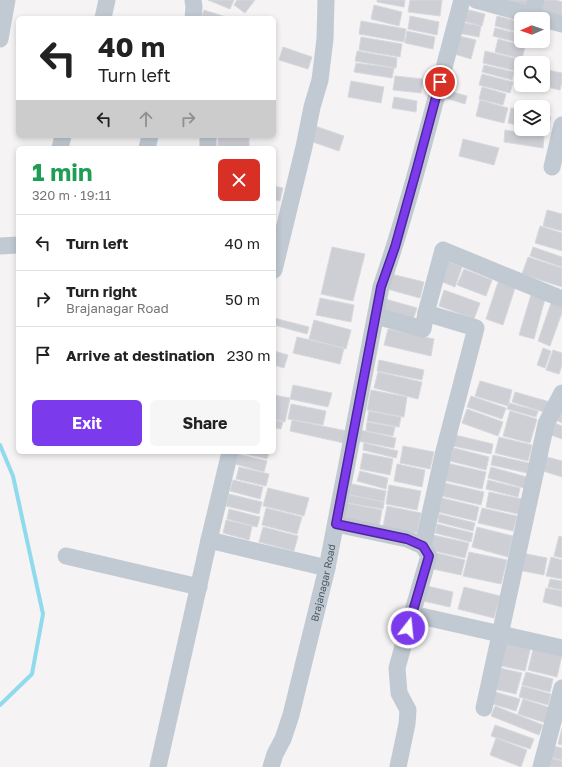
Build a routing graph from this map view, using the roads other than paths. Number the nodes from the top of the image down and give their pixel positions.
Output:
1 (7, 0) edge
2 (107, 0) edge
3 (193, 0) edge
4 (326, 0) edge
5 (462, 0) edge
6 (476, 0) edge
7 (534, 8) edge
8 (103, 16) edge
9 (193, 16) edge
10 (562, 24) edge
11 (0, 39) edge
12 (562, 125) edge
13 (552, 167) dead end
14 (16, 245) edge
15 (0, 246) edge
16 (276, 262) edge
17 (562, 299) edge
18 (426, 313) junction
19 (376, 316) junction
20 (562, 393) edge
21 (230, 454) edge
22 (336, 524) junction
23 (209, 540) junction
24 (423, 546) junction
25 (66, 556) dead end
26 (327, 568) junction
27 (199, 587) junction
28 (412, 614) junction
29 (500, 634) junction
30 (562, 648) edge
31 (562, 688) edge
32 (484, 708) dead end
33 (158, 767) edge
34 (271, 767) edge
35 (398, 767) edge
36 (541, 767) edge

1 - 11 street
2 - 8 street
3 - 9 street
4 - 16 street
5 - 19 street, Brajanagar Road
6 - 7 street
7 - 10 street
12 - 13 street
14 - 15 street
17 - 18 street
18 - 19 street
18 - 24 street
19 - 22 street, Brajanagar Road
20 - 29 street
21 - 23 street
22 - 24 street
22 - 26 street, Brajanagar Road
23 - 26 street
23 - 27 street
24 - 28 street
25 - 27 street
26 - 34 street, Brajanagar Road
27 - 33 street
28 - 29 street
28 - 35 street
29 - 30 street
29 - 32 street
31 - 36 street

